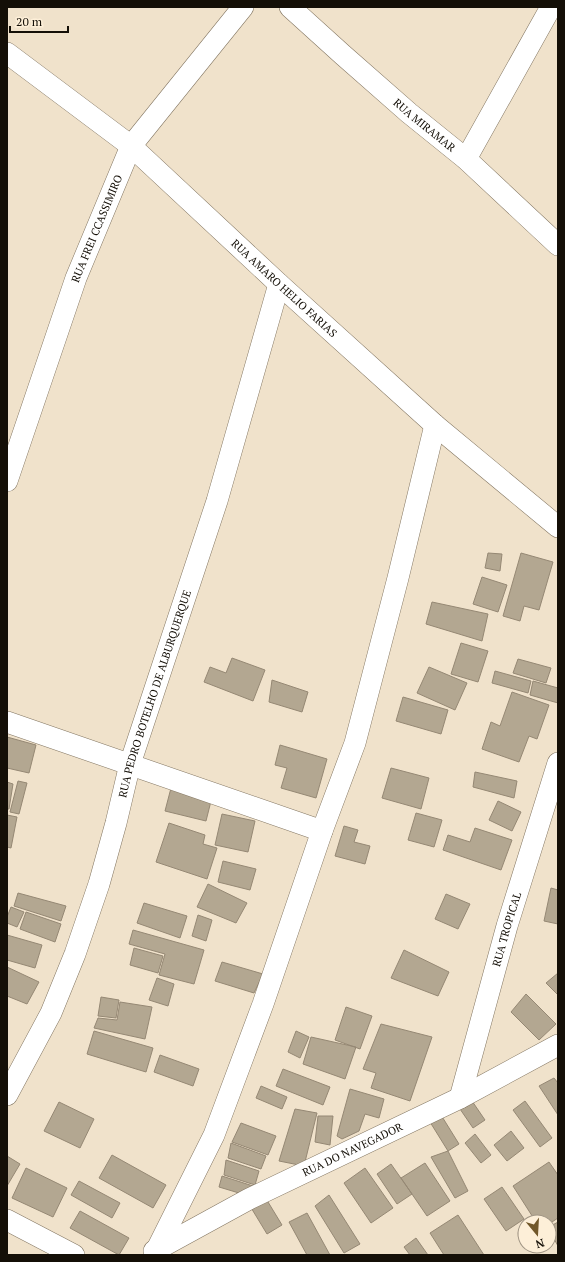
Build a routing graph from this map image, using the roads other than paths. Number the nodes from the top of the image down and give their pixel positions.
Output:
1 (243, 7) edge
2 (290, 7) edge
3 (551, 7) edge
4 (7, 53) edge
5 (131, 146) junction
6 (466, 159) junction
7 (558, 245) edge
8 (278, 284) junction
9 (435, 425) junction
10 (7, 481) edge
11 (558, 527) edge
12 (7, 722) edge
13 (130, 764) junction
14 (556, 777) edge
15 (322, 831) junction
16 (558, 1045) edge
17 (7, 1095) edge
18 (460, 1098) junction
19 (7, 1220) edge
20 (153, 1252) edge
21 (74, 1255) edge

1 - 5 street, RUA FREI CCASSIMIRO
2 - 6 street, RUA MIRAMAR
3 - 6 street
4 - 5 street, RUA AMARO HELIO FARIAS
5 - 8 street, RUA AMARO HELIO FARIAS
5 - 10 street, RUA FREI CCASSIMIRO
6 - 7 street, RUA MIRAMAR
8 - 9 street, RUA AMARO HELIO FARIAS
8 - 13 street, RUA PEDRO BOTELHO DE ALBURQUERQUE
9 - 11 street, RUA AMARO HELIO FARIAS
9 - 15 street
12 - 13 street
13 - 15 street
13 - 17 street, RUA PEDRO BOTELHO DE ALBURQUERQUE
14 - 18 street, RUA TROPICAL
15 - 20 street
16 - 18 street, RUA DO NAVEGADOR
18 - 20 street, RUA DO NAVEGADOR
19 - 21 street

